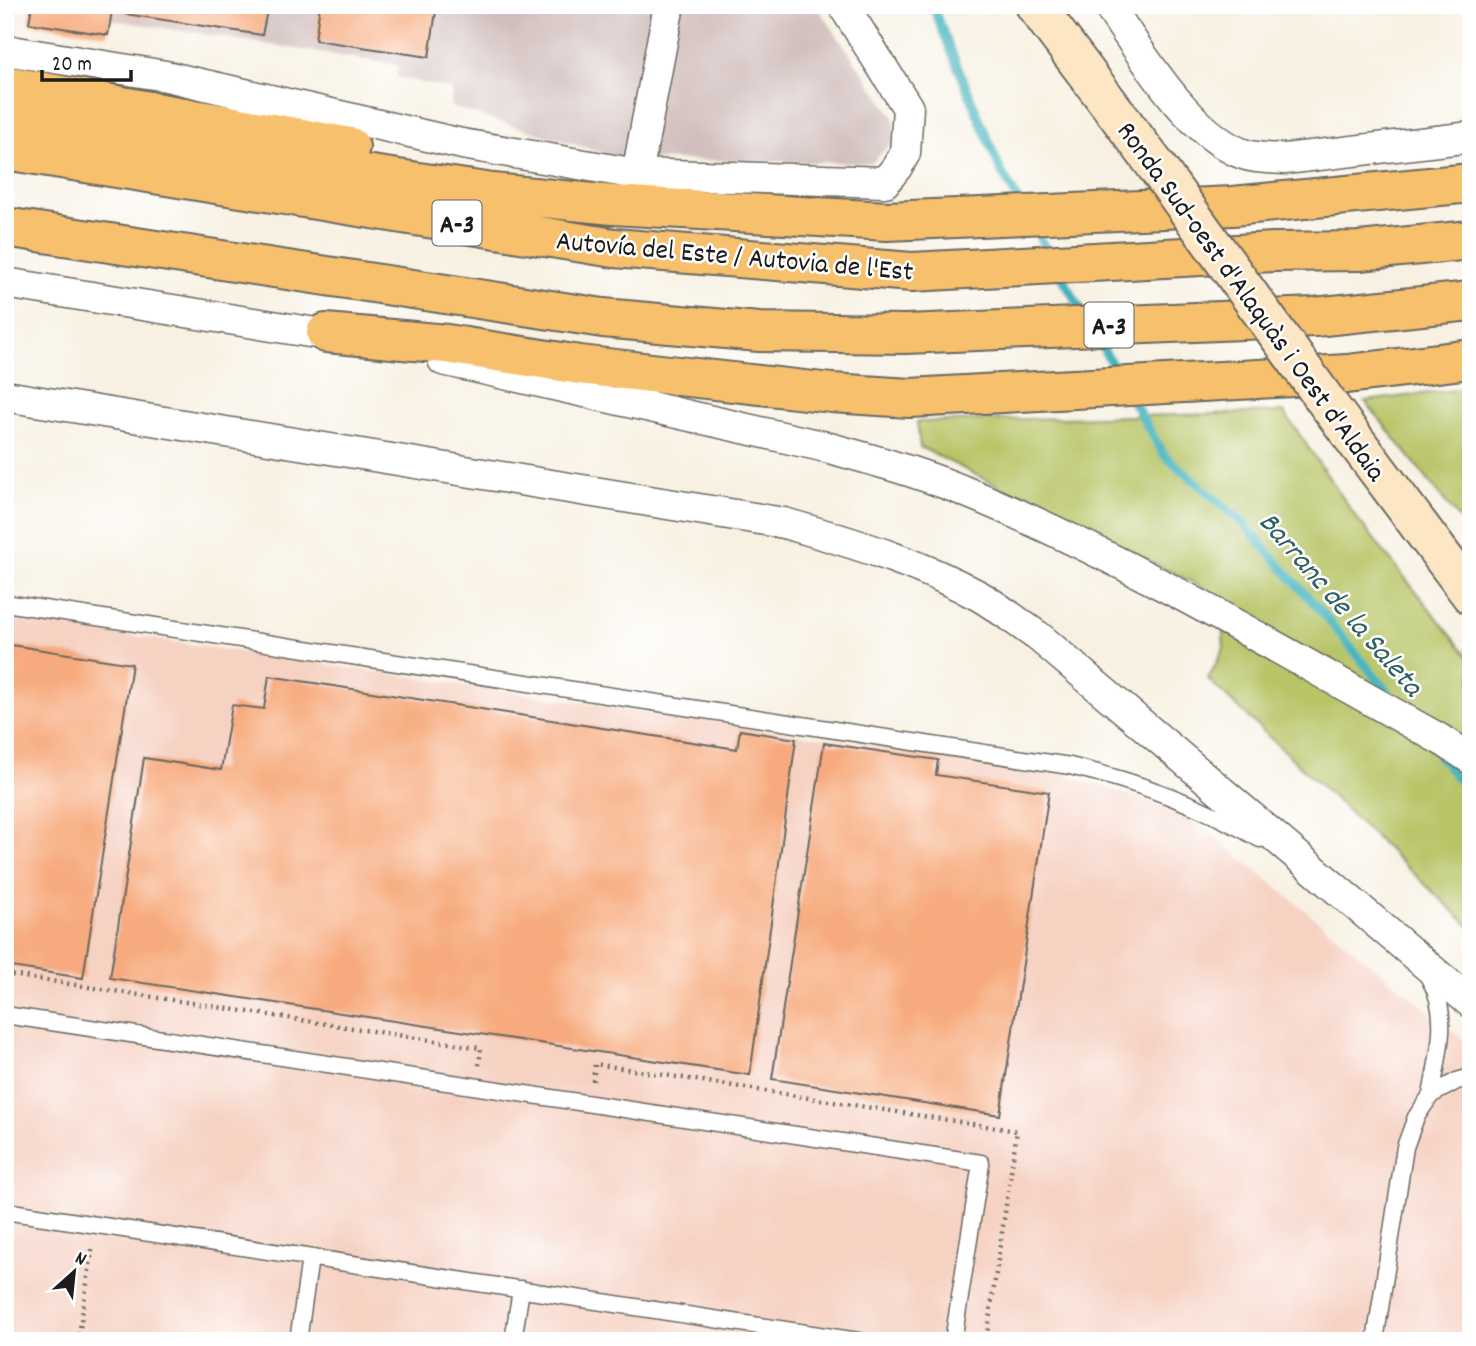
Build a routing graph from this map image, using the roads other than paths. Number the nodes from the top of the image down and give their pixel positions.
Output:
1 (669, 5) edge
2 (843, 5) edge
3 (1035, 5) edge
4 (1108, 5) edge
5 (5, 50) edge
6 (5, 86) edge
7 (5, 121) edge
8 (1471, 137) edge
9 (5, 150) edge
10 (637, 174) junction
11 (1471, 183) edge
12 (734, 213) junction
13 (5, 227) edge
14 (1471, 240) edge
15 (5, 283) edge
16 (1471, 302) edge
17 (326, 333) junction
18 (1471, 359) edge
19 (1338, 389) junction
20 (5, 396) edge
21 (1471, 595) edge
22 (5, 603) edge
23 (1471, 759) edge
24 (1317, 872) junction
25 (1417, 958) junction
26 (1471, 1003) edge
27 (5, 1015) edge
28 (1471, 1077) edge
29 (1431, 1096) junction
30 (5, 1211) edge
31 (310, 1258) junction
32 (521, 1289) junction
33 (298, 1341) edge
34 (513, 1341) edge
35 (858, 1341) edge
36 (953, 1341) edge
37 (1375, 1341) edge

1 - 10 street
2 - 10 street
3 - 19 main road, Ronda Sud-oest d'Alaquàs i Oest d'Aldaia, bridge
4 - 8 street
5 - 10 street
6 - 12 highway
7 - 12 highway
9 - 14 highway, Autovía del Este / Autovia de l'Est / A-3
11 - 12 highway
13 - 16 highway, A-3
15 - 17 street
17 - 19 highway
17 - 23 street
18 - 19 highway
19 - 21 main road, Ronda Sud-oest d'Alaquàs i Oest d'Aldaia
20 - 24 street
22 - 24 lane
24 - 25 street
25 - 26 street
25 - 29 lane
27 - 36 lane
28 - 29 lane
29 - 37 lane
30 - 31 lane
31 - 32 lane
31 - 33 lane
32 - 34 lane
32 - 35 lane

